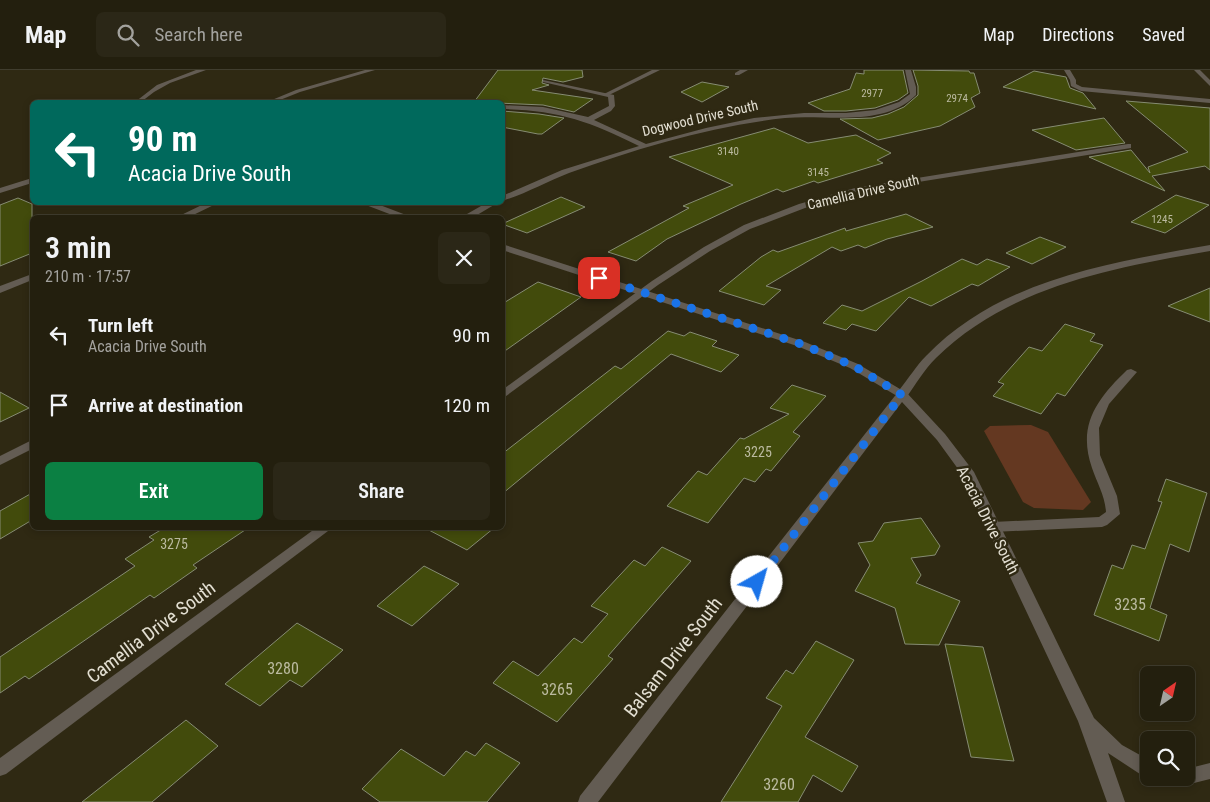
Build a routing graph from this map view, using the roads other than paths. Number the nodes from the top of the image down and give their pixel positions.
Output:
1 (203, 70) edge
2 (372, 70) edge
3 (657, 70) edge
4 (745, 70) edge
5 (908, 70) edge
6 (1066, 70) edge
7 (1197, 70) edge
8 (737, 74) dead end
9 (545, 81) dead end
10 (1210, 84) edge
11 (607, 94) junction
12 (140, 100) edge
13 (274, 100) edge
14 (1210, 100) edge
15 (505, 107) edge
16 (590, 119) junction
17 (645, 146) junction
18 (1128, 146) dead end
19 (30, 181) edge
20 (0, 191) edge
21 (505, 198) edge
22 (209, 205) edge
23 (371, 205) edge
24 (489, 205) edge
25 (186, 215) edge
26 (401, 215) edge
27 (470, 215) edge
28 (505, 248) edge
29 (1210, 248) edge
30 (30, 278) edge
31 (0, 290) edge
32 (643, 292) junction
33 (1131, 372) dead end
34 (505, 394) edge
35 (902, 395) junction
36 (30, 445) edge
37 (0, 461) edge
38 (993, 527) junction
39 (323, 530) edge
40 (1087, 721) junction
41 (1140, 765) edge
42 (0, 768) edge
43 (1210, 771) edge
44 (1195, 775) edge
45 (587, 802) edge
46 (1116, 802) edge

1 - 12 street
2 - 13 street
3 - 11 street
4 - 8 street
5 - 17 street, Dogwood Drive South
6 - 14 street
7 - 10 street
9 - 11 street
11 - 16 street
15 - 16 street
16 - 17 street
17 - 21 street, Dogwood Drive South
18 - 32 street, Camellia Drive South
19 - 20 street
22 - 25 street
23 - 26 street
24 - 27 street
28 - 32 street, Acacia Drive South
29 - 35 street, Balsam Drive South
30 - 31 street
32 - 34 street, Camellia Drive South
32 - 35 street, Acacia Drive South
33 - 38 street
35 - 38 street, Acacia Drive South
35 - 45 street, Balsam Drive South
36 - 37 street
38 - 40 street, Acacia Drive South
39 - 42 street, Camellia Drive South
40 - 41 street
40 - 46 street, Acacia Drive South
43 - 44 street

